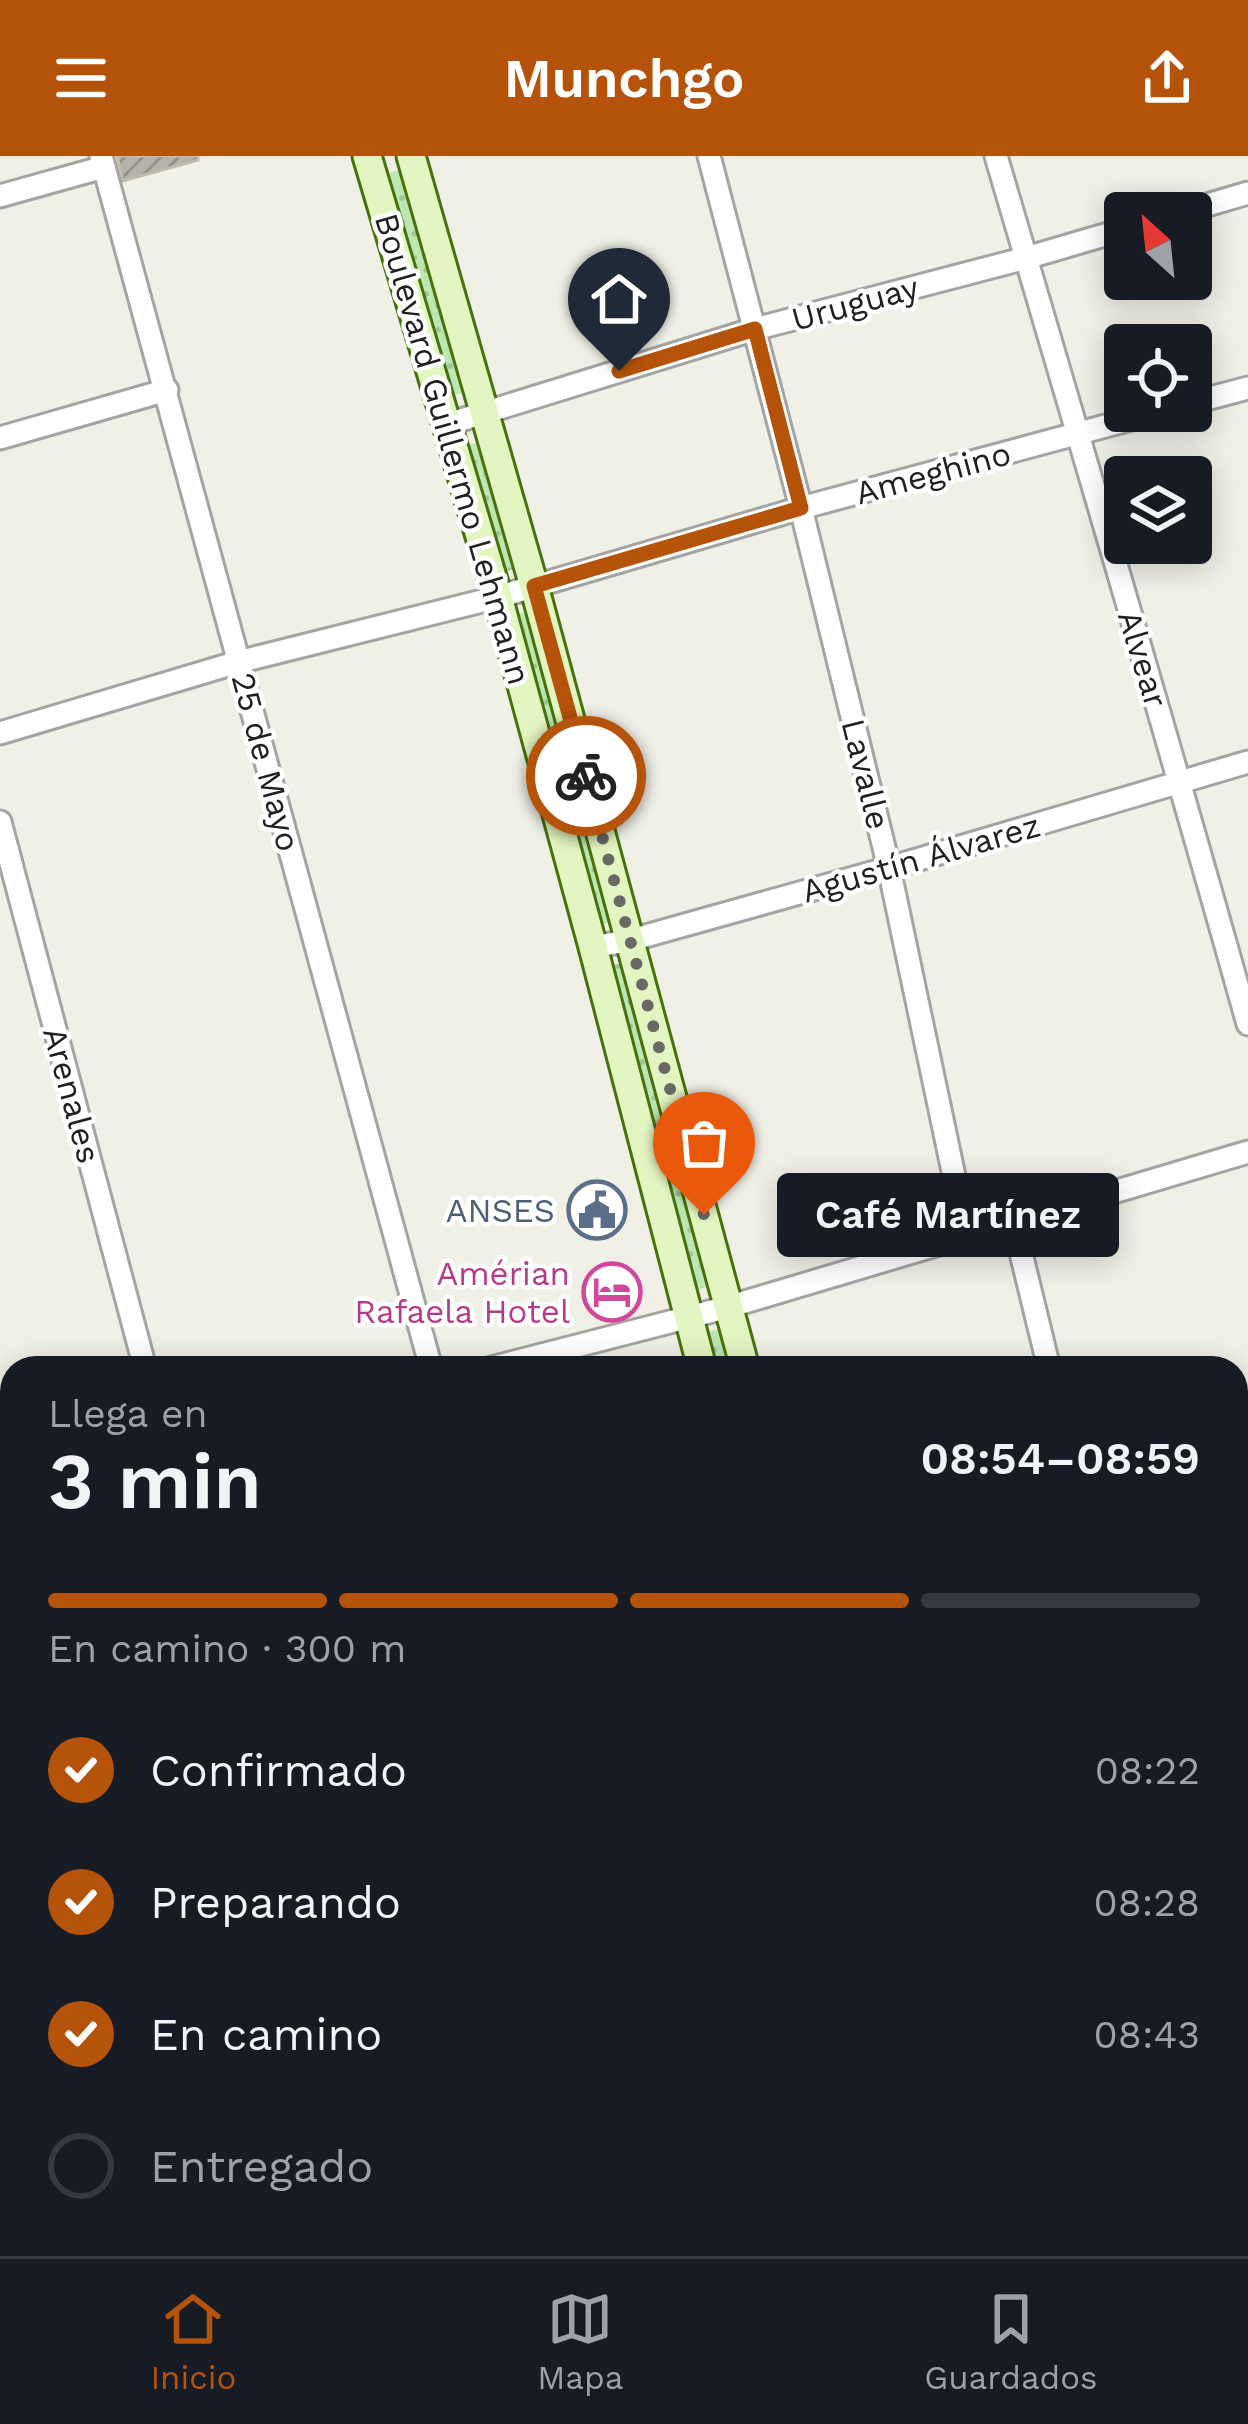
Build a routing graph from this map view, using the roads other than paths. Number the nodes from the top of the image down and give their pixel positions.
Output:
1 (368, 156) edge
2 (411, 156) edge
3 (710, 156) edge
4 (996, 156) edge
5 (103, 161) edge
6 (1248, 193) edge
7 (0, 196) edge
8 (1212, 204) edge
9 (1104, 235) edge
10 (1026, 258) junction
11 (755, 329) junction
12 (1248, 388) edge
13 (166, 390) junction
14 (1212, 397) edge
15 (484, 412) junction
16 (448, 424) junction
17 (1104, 427) edge
18 (1076, 434) junction
19 (0, 438) edge
20 (801, 508) junction
21 (534, 586) junction
22 (498, 597) junction
23 (238, 662) junction
24 (0, 733) edge
25 (1248, 762) edge
26 (1180, 782) junction
27 (0, 822) edge
28 (889, 868) junction
29 (631, 940) junction
30 (593, 947) junction
31 (1248, 1024) edge
32 (1248, 1153) edge
33 (997, 1227) junction
34 (728, 1307) junction
35 (688, 1318) junction
36 (142, 1356) edge
37 (428, 1356) edge
38 (538, 1356) edge
39 (699, 1356) edge
40 (742, 1356) edge
41 (1046, 1356) edge

1 - 16 main road, Boulevard Guillermo Lehmann
2 - 15 main road, Boulevard Guillermo Lehmann
3 - 11 street, Lavalle
4 - 10 street, Alvear
5 - 7 street
5 - 13 street, 25 de Mayo
6 - 8 street
9 - 10 street, Uruguay
10 - 11 street, Uruguay
10 - 18 street, Alvear
11 - 15 street, Uruguay
11 - 20 street, Lavalle
12 - 14 street
13 - 19 street
13 - 23 street, 25 de Mayo
15 - 16 street, Uruguay
15 - 21 main road, Boulevard Guillermo Lehmann
16 - 22 main road, Boulevard Guillermo Lehmann
17 - 18 street, Ameghino
18 - 20 street, Ameghino
18 - 26 street, Alvear
20 - 21 street, Ameghino
20 - 28 street, Lavalle
21 - 22 street, Ameghino
21 - 29 main road, Boulevard Guillermo Lehmann
22 - 23 street, Ameghino
22 - 30 main road, Boulevard Guillermo Lehmann
23 - 24 street, Ameghino
23 - 37 street, 25 de Mayo
25 - 26 street, Agustín Álvarez
26 - 28 street, Agustín Álvarez
26 - 31 street, Alvear
27 - 36 street, Arenales
28 - 29 street, Agustín Álvarez
28 - 33 street, Lavalle
29 - 30 street, Agustín Álvarez
29 - 34 main road, Boulevard Guillermo Lehmann
30 - 35 main road, Boulevard Guillermo Lehmann
32 - 33 street
33 - 34 street
33 - 41 street, Lavalle
34 - 35 street
34 - 40 main road, Boulevard Guillermo Lehmann
35 - 38 street
35 - 39 main road, Boulevard Guillermo Lehmann

